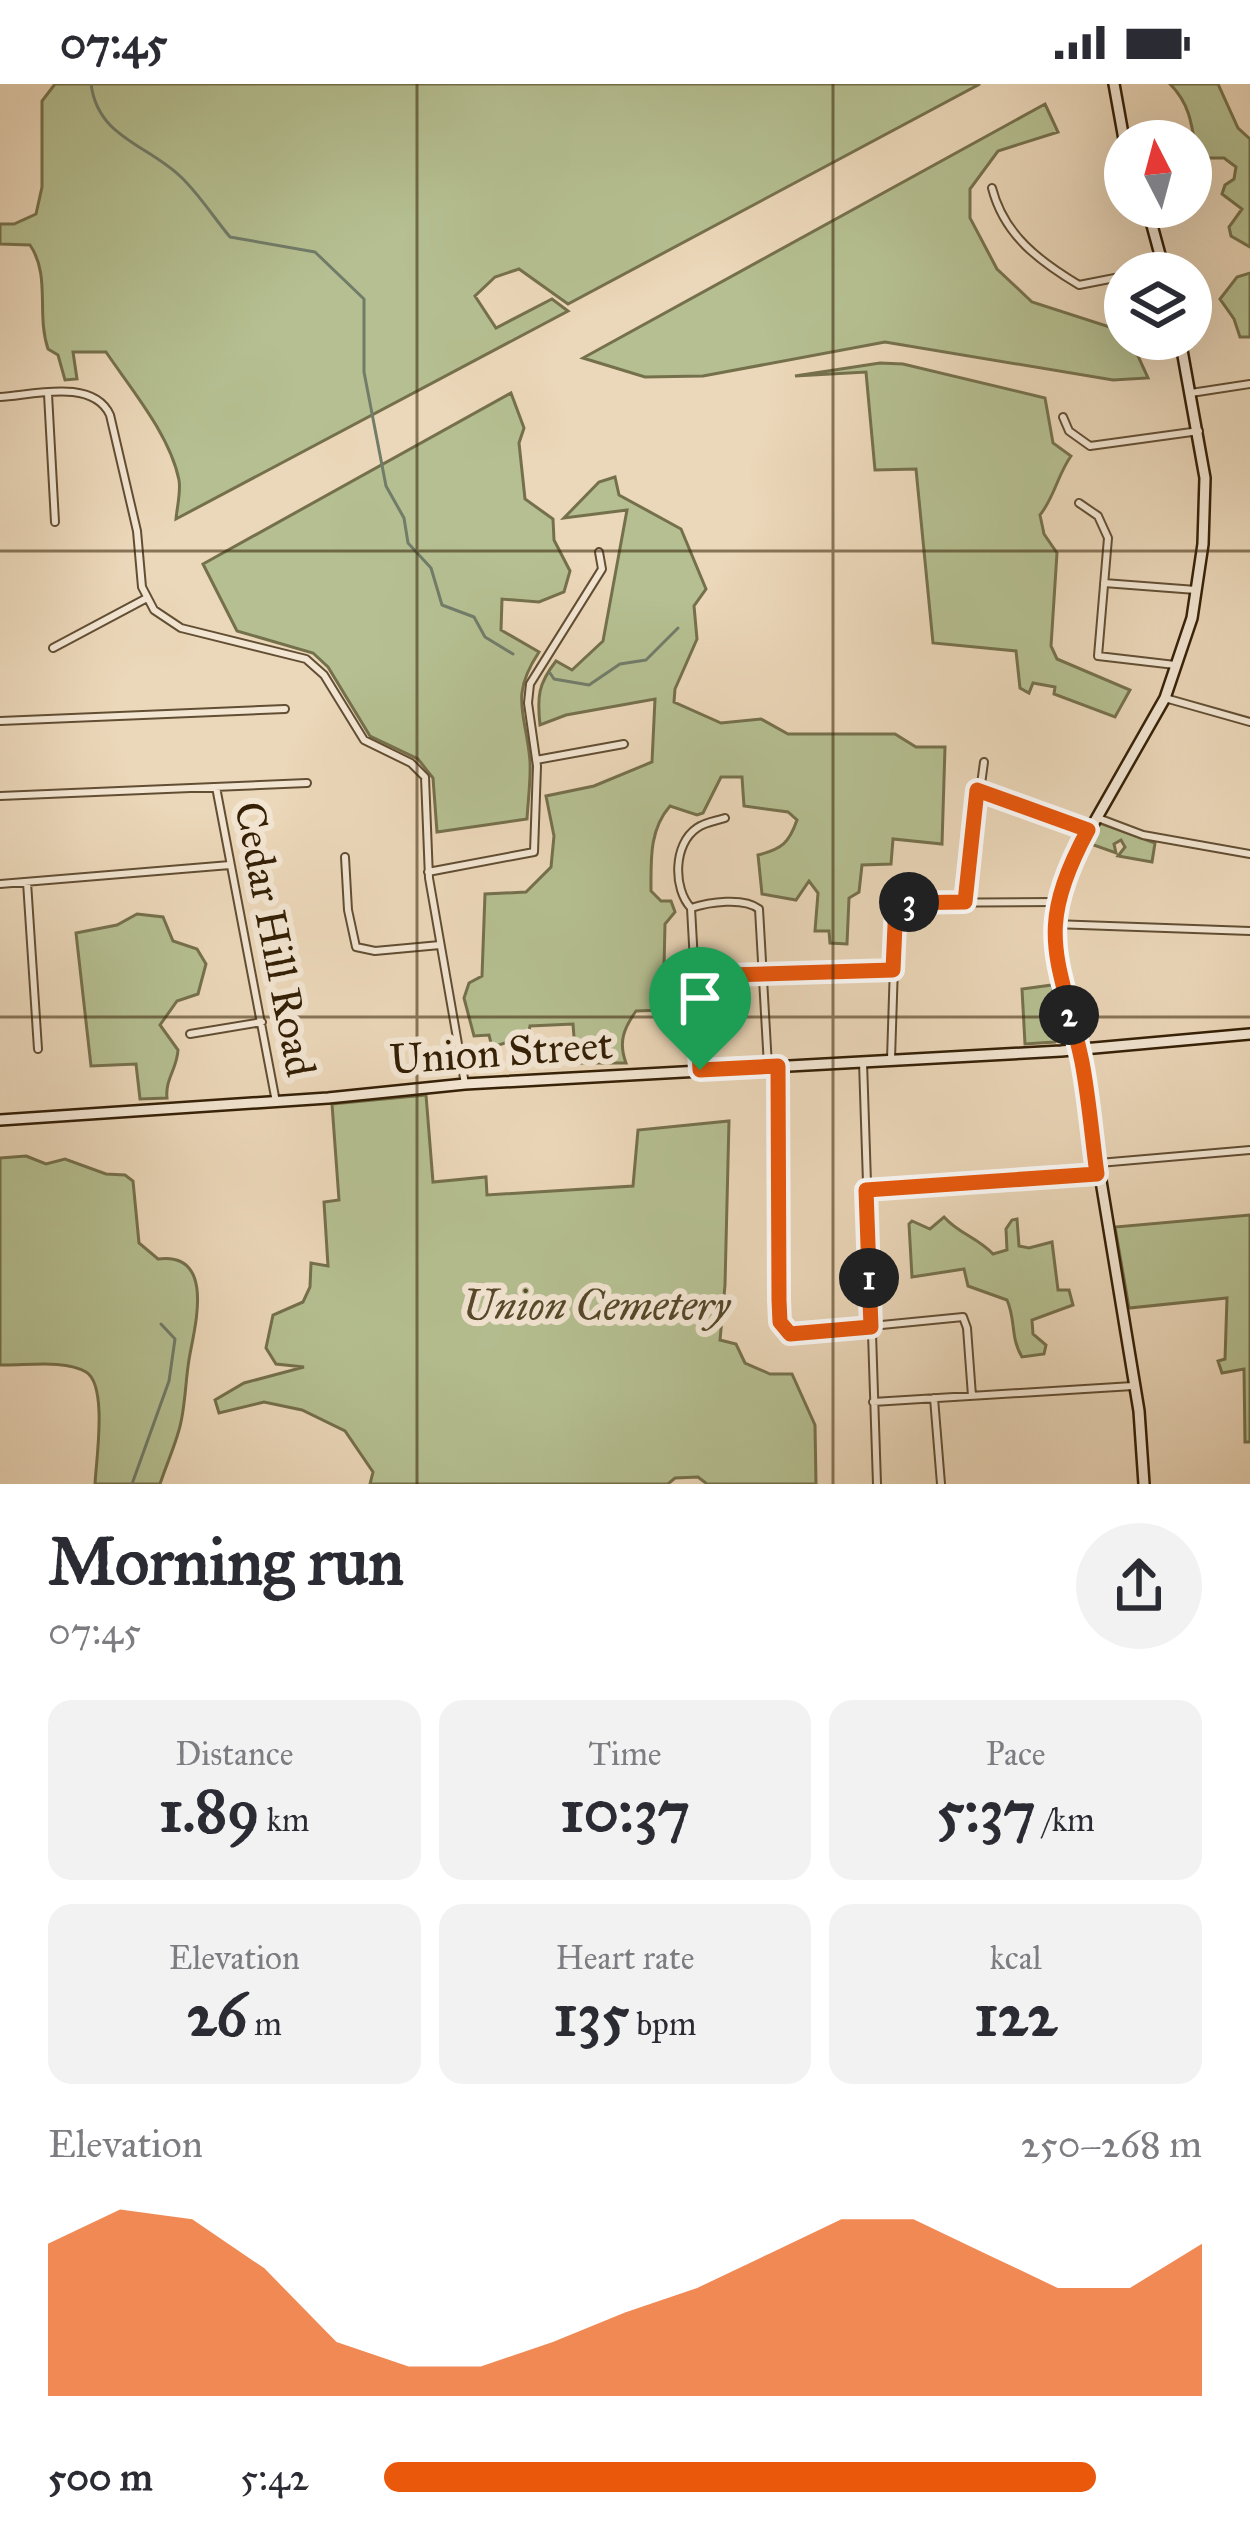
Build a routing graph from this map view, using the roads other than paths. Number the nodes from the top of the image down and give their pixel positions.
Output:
1 (1114, 84) edge
2 (1120, 120) edge
3 (992, 188) dead end
4 (1104, 280) edge
5 (1184, 360) edge
6 (1250, 384) edge
7 (1191, 393) junction
8 (48, 394) junction
9 (0, 397) edge
10 (1063, 417) dead end
11 (1200, 431) junction
12 (1079, 503) dead end
13 (55, 522) dead end
14 (599, 552) dead end
15 (1104, 584) junction
16 (1197, 590) junction
17 (146, 599) junction
18 (53, 648) dead end
19 (1179, 665) junction
20 (1165, 698) junction
21 (285, 709) dead end
22 (0, 721) edge
23 (1250, 722) edge
24 (624, 744) dead end
25 (536, 760) junction
26 (984, 762) dead end
27 (307, 783) dead end
28 (216, 787) junction
29 (977, 790) junction
30 (0, 796) edge
31 (1095, 817) junction
32 (725, 818) dead end
33 (1088, 830) junction
34 (1250, 854) edge
35 (345, 857) dead end
36 (230, 865) junction
37 (428, 872) junction
38 (27, 882) junction
39 (0, 884) edge
40 (965, 902) junction
41 (1056, 902) junction
42 (692, 908) junction
43 (1053, 924) junction
44 (1250, 931) edge
45 (440, 946) junction
46 (893, 970) junction
47 (763, 973) junction
48 (695, 976) junction
49 (262, 1022) junction
50 (190, 1034) dead end
51 (1250, 1034) edge
52 (1078, 1048) junction
53 (38, 1049) dead end
54 (891, 1059) junction
55 (862, 1060) junction
56 (773, 1066) junction
57 (700, 1070) junction
58 (464, 1084) junction
59 (276, 1102) junction
60 (0, 1120) edge
61 (1250, 1150) edge
62 (1097, 1169) junction
63 (866, 1190) junction
64 (871, 1327) junction
65 (1134, 1386) junction
66 (972, 1396) junction
67 (934, 1399) junction
68 (873, 1402) junction
69 (877, 1484) edge
70 (940, 1484) edge
71 (1144, 1484) edge

1 - 2 main road
3 - 4 street
5 - 7 main road
6 - 7 street
7 - 11 main road
8 - 9 street
8 - 13 street
8 - 17 street
10 - 11 street
11 - 16 main road
12 - 15 street
14 - 25 street
15 - 16 street
15 - 19 street
16 - 19 main road
17 - 18 street
17 - 37 street
19 - 20 main road
20 - 23 street
20 - 31 main road
21 - 22 street
24 - 25 street
25 - 37 street
26 - 29 street
27 - 28 street
28 - 30 street
28 - 36 street, Cedar Hill Road
29 - 33 street
29 - 40 street
31 - 33 main road
31 - 34 street
32 - 42 street
33 - 41 main road
35 - 45 street
36 - 38 street
36 - 49 street, Cedar Hill Road
37 - 45 street
38 - 39 street
38 - 53 street
40 - 41 street
40 - 46 street
41 - 43 main road
42 - 47 street
42 - 48 street
43 - 44 street
43 - 52 main road
45 - 58 street
46 - 47 street
46 - 54 street
47 - 48 street
47 - 56 street
48 - 57 street
49 - 50 street
49 - 59 street, Cedar Hill Road
51 - 52 main road, Union Street
52 - 54 main road, Union Street
52 - 62 main road
54 - 55 main road, Union Street
55 - 56 main road, Union Street
55 - 63 street
56 - 57 main road, Union Street
56 - 64 street
57 - 58 main road, Union Street
58 - 59 main road, Union Street
59 - 60 main road, Union Street
61 - 62 street
62 - 63 street
62 - 65 main road
63 - 64 street
64 - 66 street
64 - 68 street
65 - 66 street
65 - 71 main road
66 - 67 street
67 - 68 street
67 - 70 street
68 - 69 street

